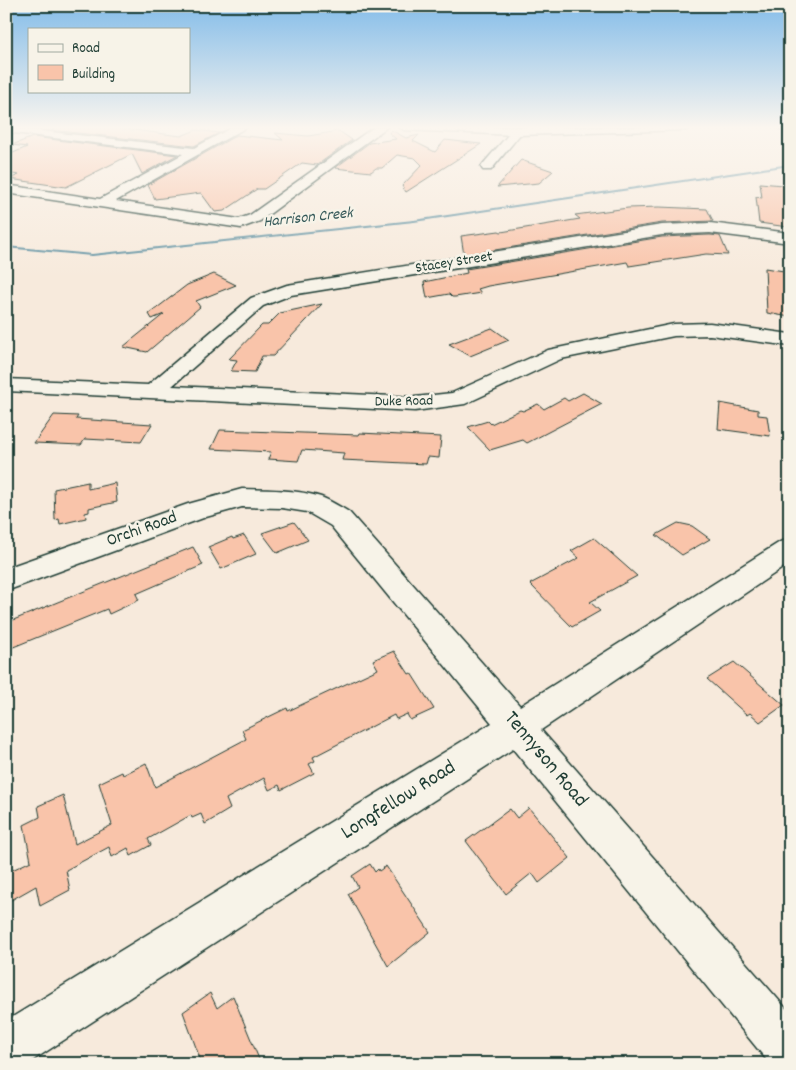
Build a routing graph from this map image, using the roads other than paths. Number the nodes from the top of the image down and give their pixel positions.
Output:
1 (150, 177) edge
2 (312, 177) edge
3 (6, 189) edge
4 (101, 204) junction
5 (790, 238) edge
6 (790, 340) edge
7 (6, 385) edge
8 (153, 392) junction
9 (282, 499) joint
10 (790, 549) edge
11 (6, 580) edge
12 (517, 727) junction
13 (6, 1049) edge
14 (790, 1050) edge

1 - 4 street
2 - 4 street
3 - 4 street
5 - 8 street, Stacey Street
6 - 8 street, Duke Road
7 - 8 street, Duke Road
9 - 11 street, Orchi Road
9 - 12 street, Tennyson Road
10 - 12 street, Longfellow Road
12 - 13 street, Longfellow Road
12 - 14 street, Tennyson Road

